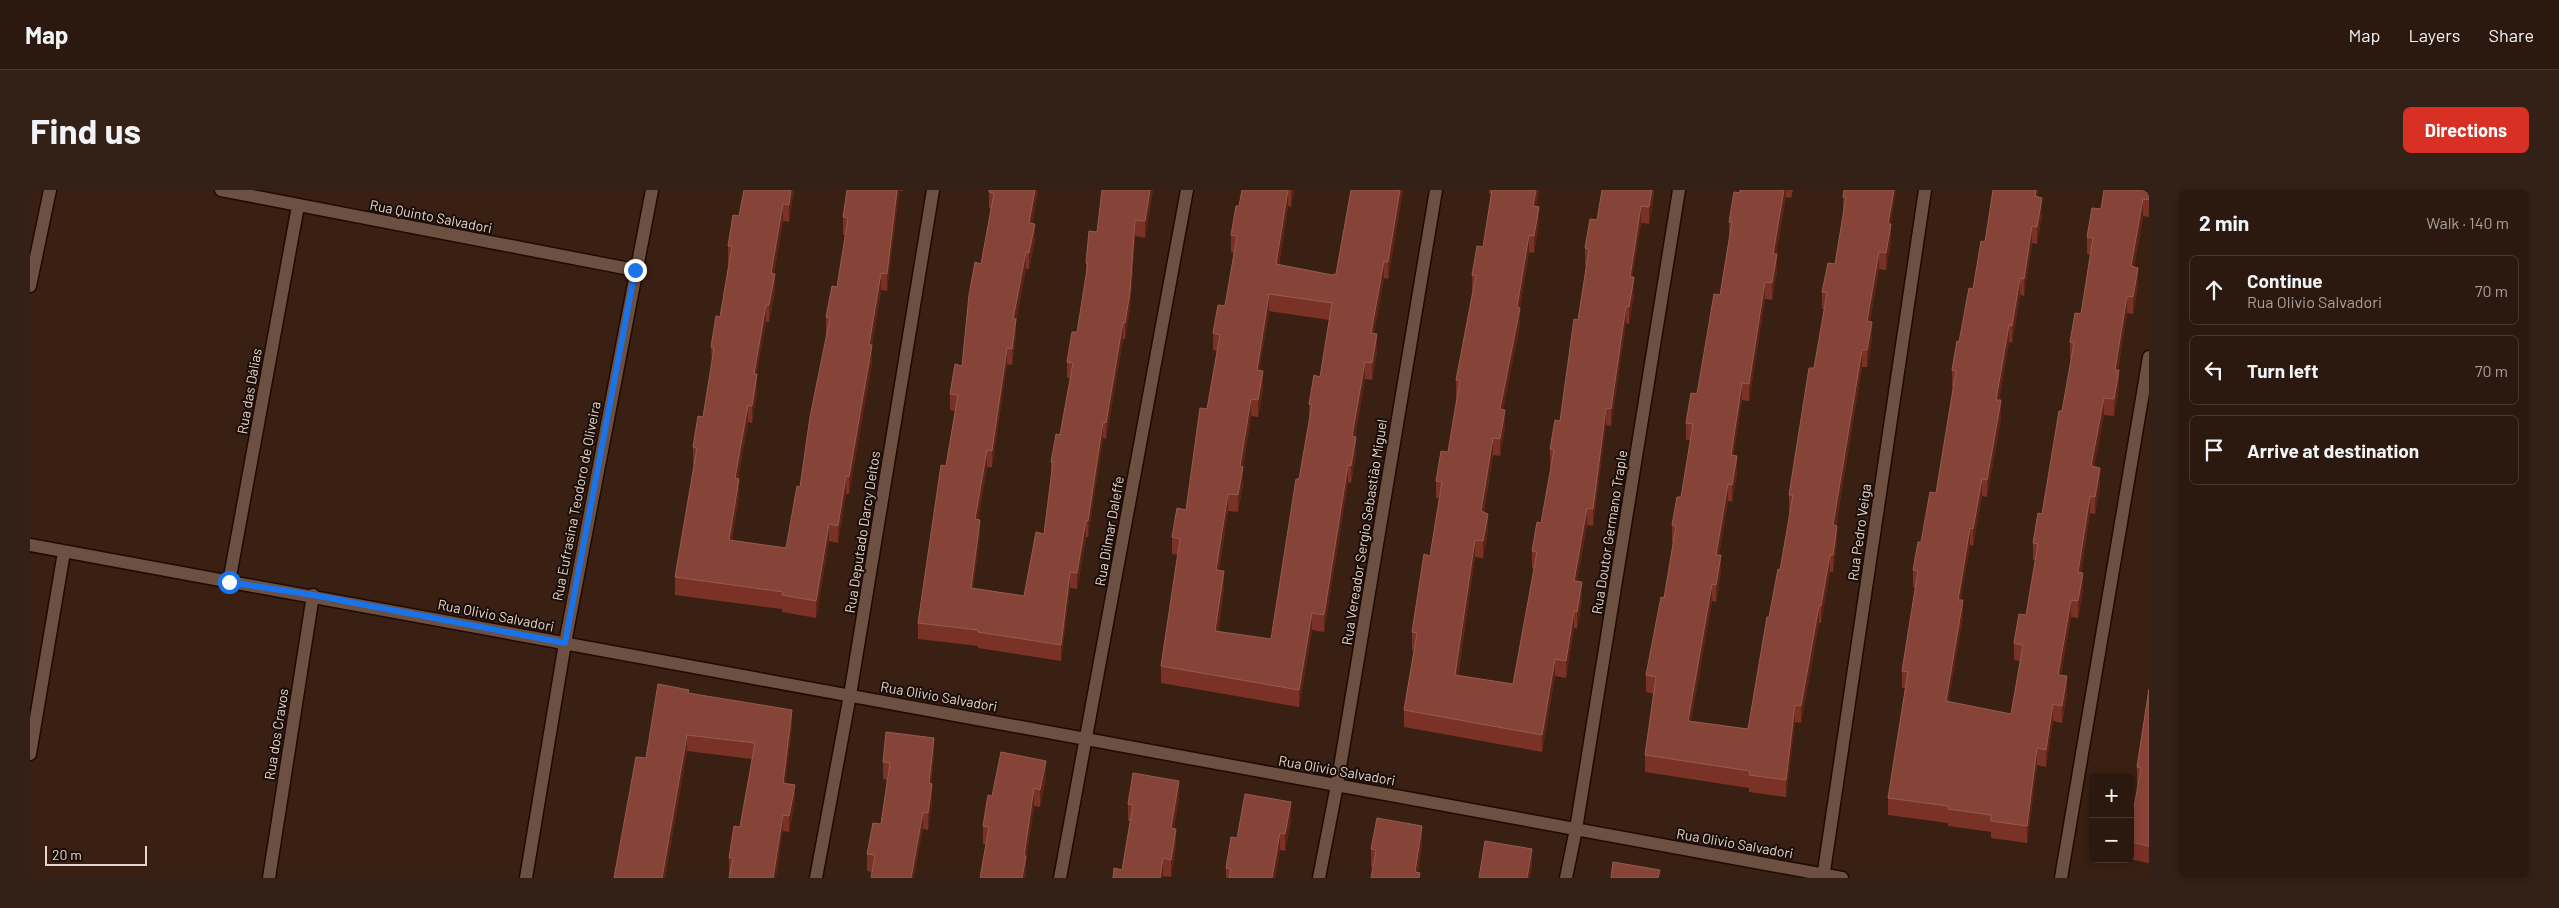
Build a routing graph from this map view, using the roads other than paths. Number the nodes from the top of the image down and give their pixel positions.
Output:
1 (50, 190) edge
2 (221, 190) edge
3 (652, 190) edge
4 (933, 190) edge
5 (1187, 190) edge
6 (1436, 190) edge
7 (1679, 190) edge
8 (1926, 190) edge
9 (298, 206) junction
10 (635, 270) junction
11 (30, 286) edge
12 (2149, 357) edge
13 (30, 545) edge
14 (64, 552) junction
15 (229, 582) junction
16 (313, 595) junction
17 (565, 643) junction
18 (850, 695) junction
19 (1087, 739) junction
20 (30, 754) edge
21 (1337, 785) junction
22 (1576, 829) junction
23 (1823, 876) edge
24 (269, 878) edge
25 (526, 878) edge
26 (816, 878) edge
27 (1060, 878) edge
28 (1319, 878) edge
29 (1566, 878) edge
30 (1842, 878) edge
31 (2061, 878) edge

1 - 11 street
2 - 9 street, Rua Quinto Salvadori
3 - 10 street, Rua Eufrasina Teodoro de Oliveira
4 - 18 street, Rua Deputado Darcy Deitos
5 - 19 street, Rua Dilmar Daleffe
6 - 21 street, Rua Vereador Sergio Sebastião Miguel
7 - 22 street, Rua Doutor Germano Traple
8 - 23 street, Rua Pedro Veiga
9 - 10 street, Rua Quinto Salvadori
9 - 15 street, Rua das Dálias
10 - 17 street, Rua Eufrasina Teodoro de Oliveira
12 - 31 street
13 - 14 street, Rua Olivio Salvadori
14 - 15 street, Rua Olivio Salvadori
14 - 20 street
15 - 16 street, Rua Olivio Salvadori
16 - 17 street, Rua Olivio Salvadori
16 - 24 street, Rua dos Cravos
17 - 18 street, Rua Olivio Salvadori
17 - 25 street, Rua Eufrasina Teodoro de Oliveira
18 - 19 street, Rua Olivio Salvadori
18 - 26 street, Rua Deputado Darcy Deitos
19 - 21 street, Rua Olivio Salvadori
19 - 27 street, Rua Dilmar Daleffe
21 - 22 street, Rua Olivio Salvadori
21 - 28 street, Rua Vereador Sergio Sebastião Miguel
22 - 23 street, Rua Olivio Salvadori
22 - 29 street, Rua Doutor Germano Traple
23 - 30 street, Rua Olivio Salvadori

